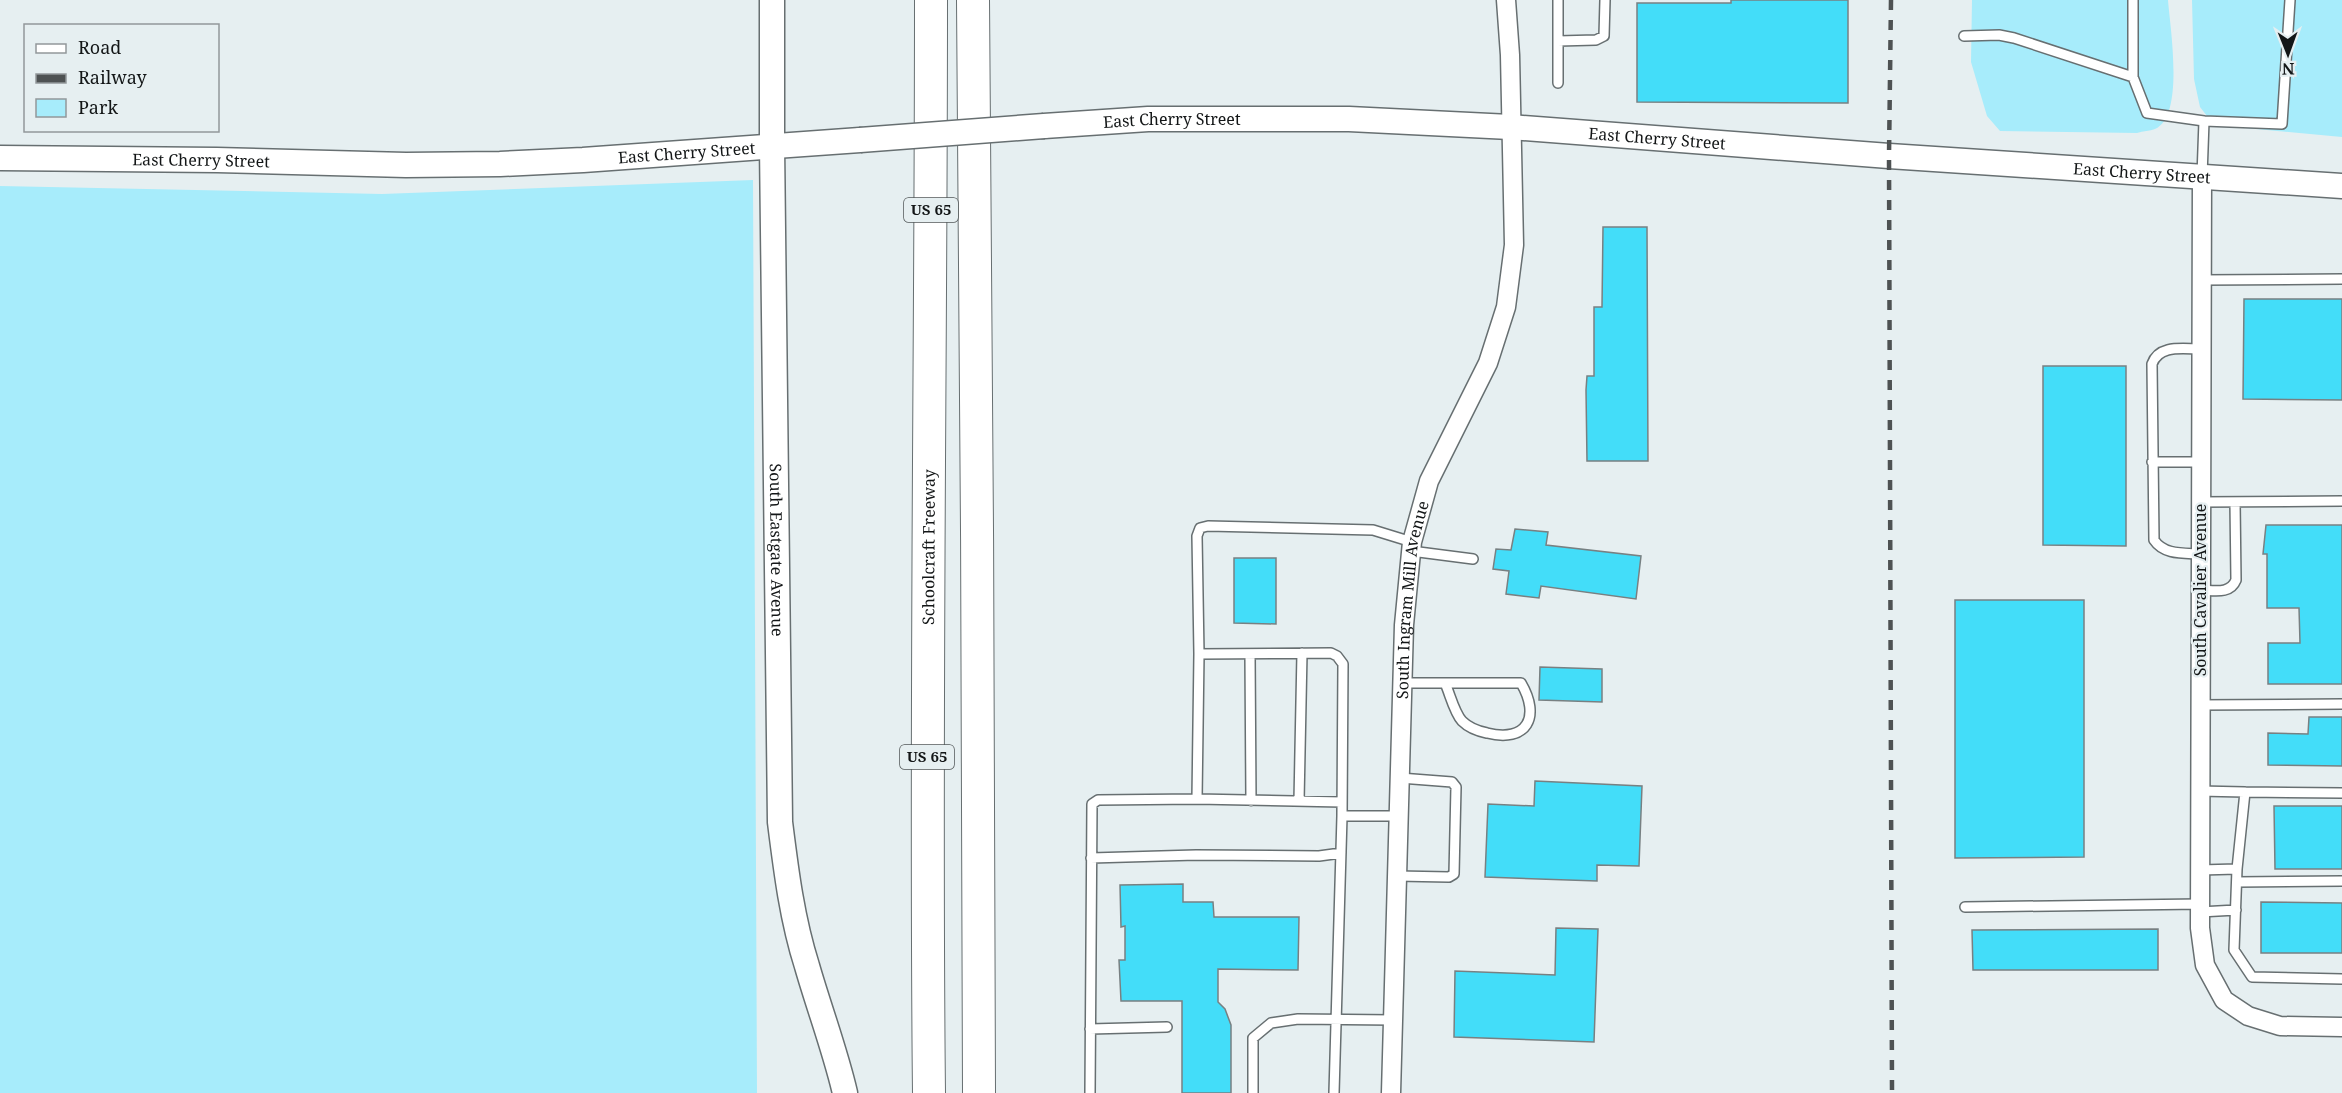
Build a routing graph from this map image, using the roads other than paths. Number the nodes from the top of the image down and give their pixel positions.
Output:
1 (772, 0) edge
2 (931, 0) edge
3 (974, 0) edge
4 (1506, 0) edge
5 (1558, 0) edge
6 (1605, 0) edge
7 (2133, 0) edge
8 (2290, 0) edge
9 (1964, 36) dead end
10 (1558, 40) junction
11 (2133, 77) junction
12 (1558, 83) dead end
13 (2204, 121) junction
14 (1510, 128) junction
15 (772, 145) junction
16 (0, 158) edge
17 (2202, 176) junction
18 (2342, 186) edge
19 (2342, 279) edge
20 (2201, 280) junction
21 (2201, 349) junction
22 (2152, 462) junction
23 (2200, 462) junction
24 (2342, 501) edge
25 (2200, 502) junction
26 (2235, 502) junction
27 (1411, 546) junction
28 (2200, 554) junction
29 (1473, 559) dead end
30 (2200, 590) junction
31 (1302, 653) junction
32 (1199, 654) junction
33 (1250, 654) junction
34 (1402, 683) junction
35 (1445, 683) junction
36 (2342, 704) edge
37 (2199, 705) junction
38 (1400, 778) junction
39 (2199, 791) junction
40 (2245, 792) junction
41 (2342, 793) edge
42 (1197, 800) junction
43 (1251, 801) junction
44 (1299, 801) junction
45 (1342, 802) junction
46 (1342, 816) junction
47 (1399, 816) junction
48 (1341, 854) junction
49 (1091, 858) junction
50 (2238, 869) junction
51 (2200, 870) junction
52 (1397, 876) junction
53 (2342, 881) edge
54 (2238, 882) junction
55 (1965, 907) dead end
56 (2200, 908) junction
57 (2236, 910) junction
58 (2342, 979) edge
59 (1336, 1019) junction
60 (1393, 1020) junction
61 (2342, 1027) edge
62 (1167, 1028) dead end
63 (1090, 1029) junction
64 (845, 1093) edge
65 (929, 1093) edge
66 (979, 1093) edge
67 (1090, 1093) edge
68 (1253, 1093) edge
69 (1334, 1093) edge
70 (1391, 1093) edge

1 - 15 street, South Eastgate Avenue
2 - 65 highway, Schoolcraft Freeway / US 65
3 - 66 highway, US 65
4 - 14 street, South Ingram Mill Avenue
5 - 10 lane
6 - 10 lane
7 - 11 lane
8 - 13 lane
9 - 11 lane
10 - 12 lane
11 - 13 lane
13 - 17 lane
14 - 15 street, East Cherry Street, bridge
14 - 17 street, East Cherry Street
14 - 27 street, South Ingram Mill Avenue
15 - 16 street, East Cherry Street
15 - 64 street, South Eastgate Avenue
17 - 18 street, East Cherry Street
17 - 20 street, South Cavalier Avenue
19 - 20 lane
20 - 21 street, South Cavalier Avenue
21 - 22 lane
21 - 23 street, South Cavalier Avenue
22 - 23 lane
22 - 28 lane
23 - 25 street, South Cavalier Avenue
24 - 26 lane
25 - 26 lane
25 - 28 street, South Cavalier Avenue
26 - 30 lane
27 - 29 lane
27 - 32 lane
27 - 34 street, South Ingram Mill Avenue
28 - 30 street, South Cavalier Avenue
30 - 37 street, South Cavalier Avenue
31 - 33 lane
31 - 44 lane
31 - 45 lane
32 - 33 lane
32 - 42 lane
33 - 43 lane
34 - 35 lane
34 - 38 street, South Ingram Mill Avenue
35 - 35 lane
36 - 37 lane
37 - 39 street, South Cavalier Avenue
38 - 47 street, South Ingram Mill Avenue
38 - 52 lane
39 - 40 lane
39 - 51 street, South Cavalier Avenue
40 - 41 lane
40 - 50 lane
42 - 43 lane
42 - 49 lane
43 - 44 lane
44 - 45 lane
45 - 46 lane
46 - 47 lane
46 - 48 lane
47 - 52 street, South Ingram Mill Avenue
48 - 49 lane
48 - 59 lane
49 - 63 lane
50 - 51 lane
50 - 54 lane
51 - 56 street, South Cavalier Avenue
52 - 60 street, South Ingram Mill Avenue
53 - 54 lane
54 - 57 lane
55 - 56 lane
56 - 57 lane
56 - 61 street, South Cavalier Avenue
57 - 58 lane
59 - 60 lane
59 - 68 lane
59 - 69 lane
60 - 70 street, South Ingram Mill Avenue
62 - 63 lane
63 - 67 lane

